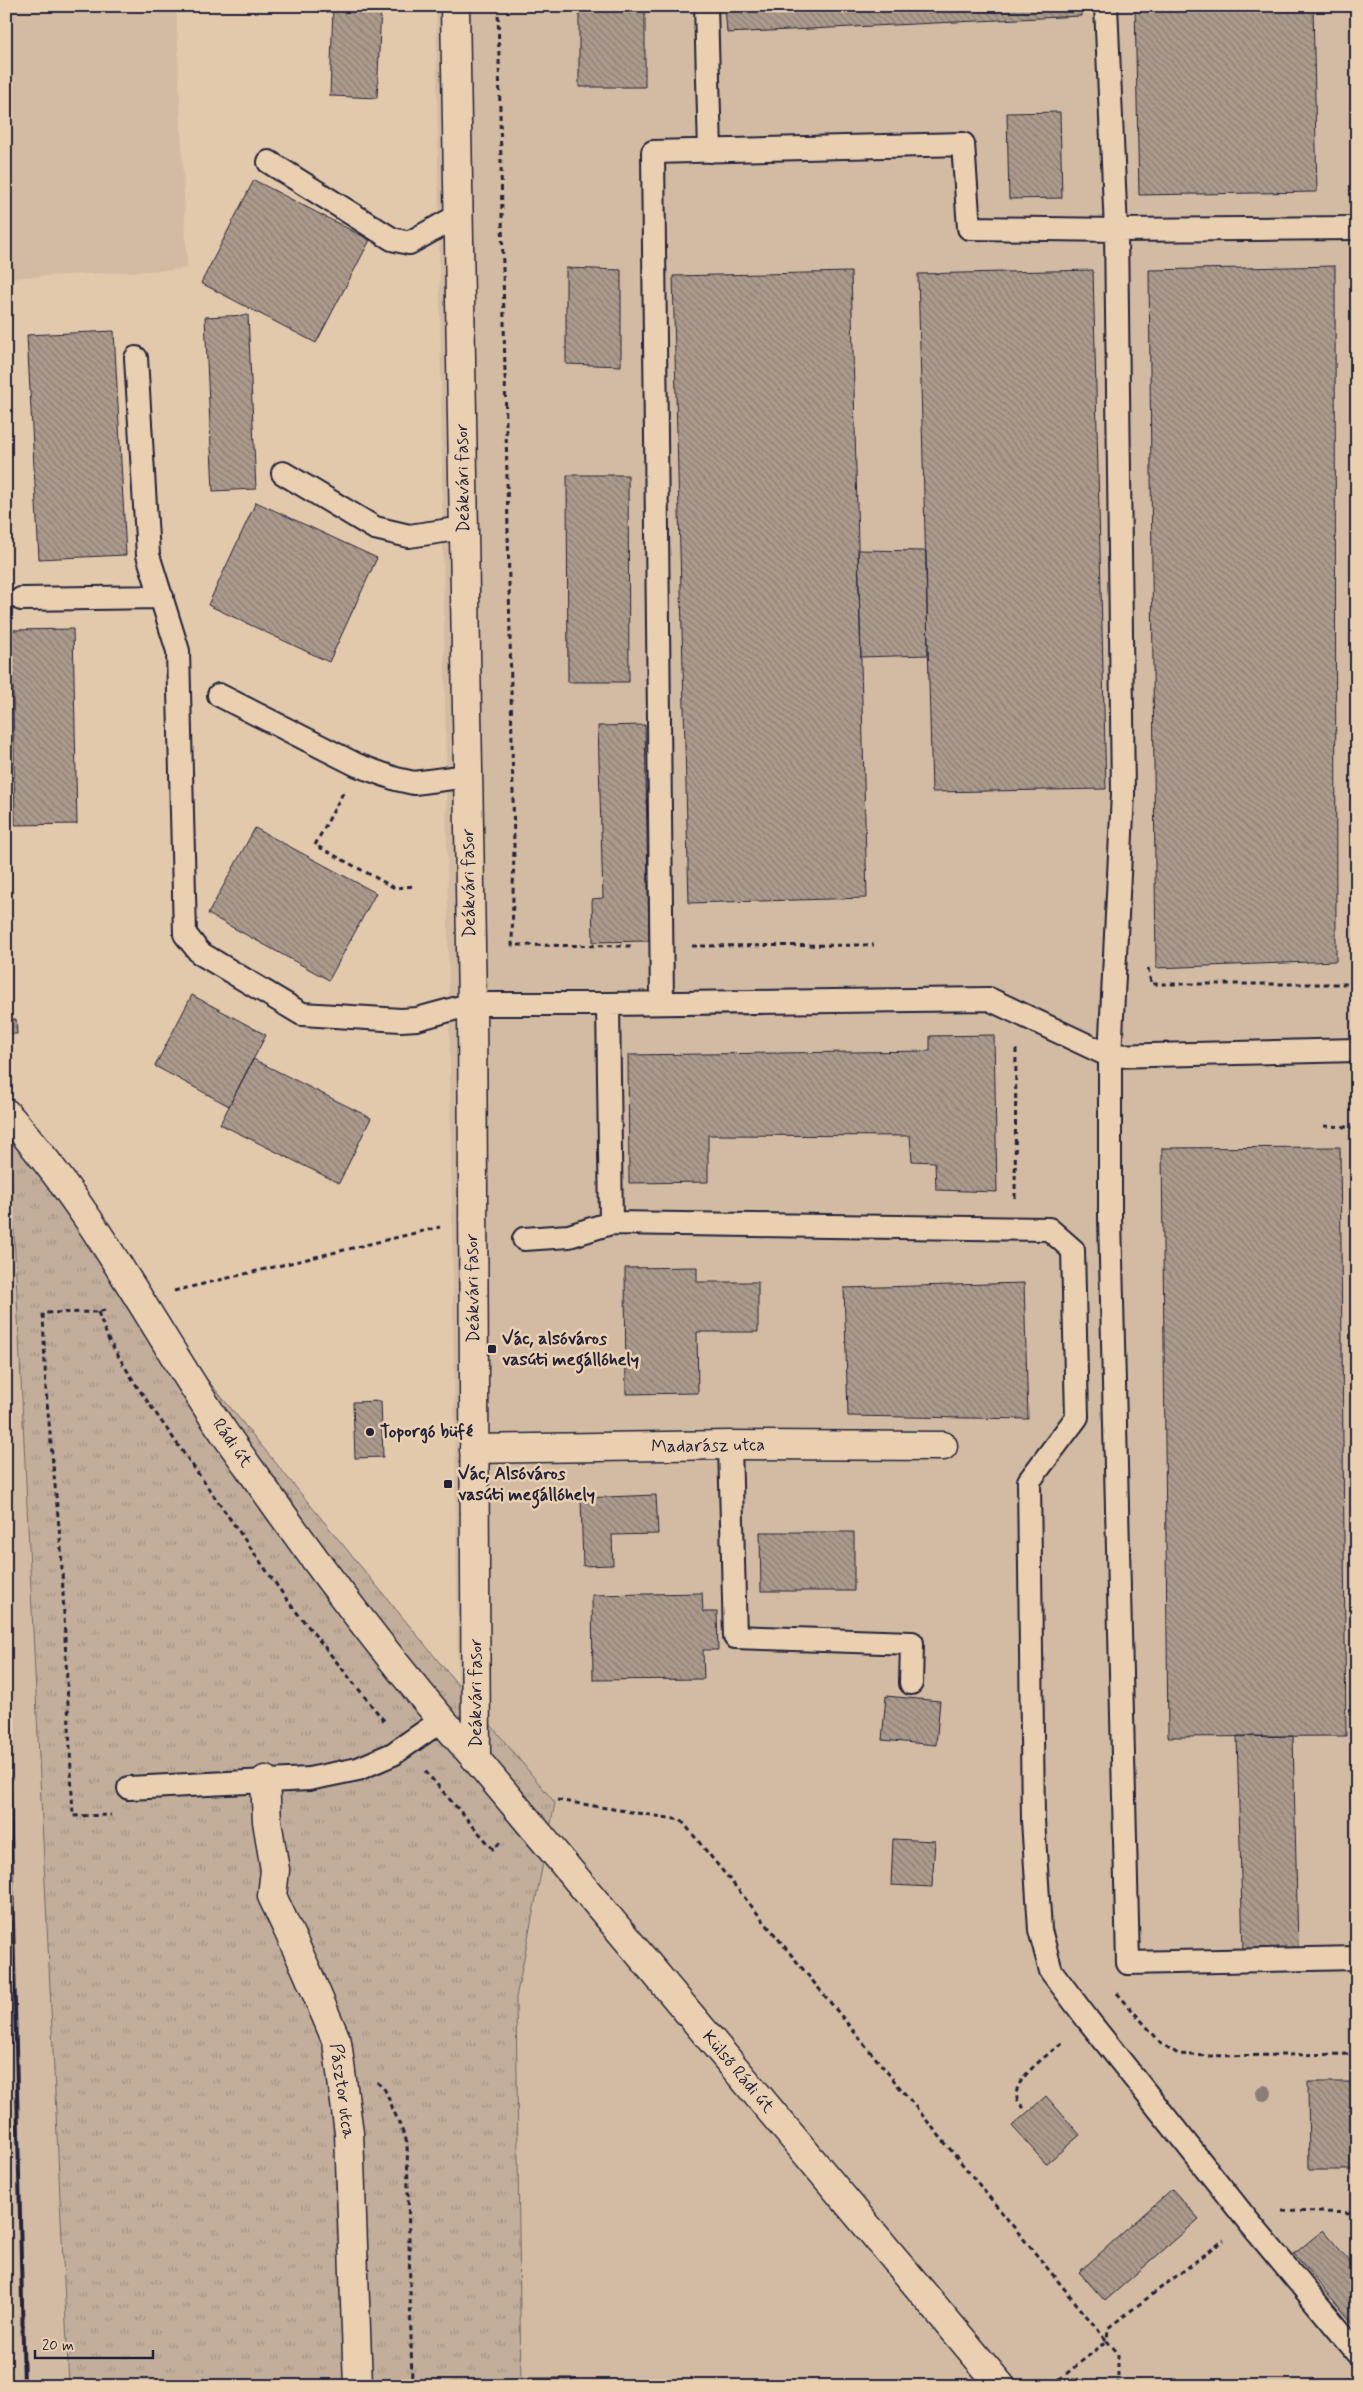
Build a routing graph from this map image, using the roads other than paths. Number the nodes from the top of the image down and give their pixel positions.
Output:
1 (455, 6) edge
2 (706, 6) edge
3 (1106, 6) edge
4 (710, 151) junction
5 (269, 162) dead end
6 (458, 216) junction
7 (1357, 228) edge
8 (1116, 230) junction
9 (136, 358) dead end
10 (283, 474) dead end
11 (464, 528) junction
12 (162, 597) junction
13 (21, 599) dead end
14 (219, 695) dead end
15 (468, 776) junction
16 (662, 1002) junction
17 (472, 1004) junction
18 (608, 1004) junction
19 (1357, 1050) edge
20 (1110, 1056) junction
21 (6, 1113) edge
22 (611, 1223) junction
23 (524, 1239) dead end
24 (730, 1445) junction
25 (943, 1446) dead end
26 (474, 1448) junction
27 (911, 1683) dead end
28 (442, 1720) junction
29 (476, 1759) junction
30 (265, 1780) junction
31 (129, 1788) dead end
32 (1357, 1958) edge
33 (1357, 2352) edge
34 (358, 2386) edge
35 (1000, 2386) edge

1 - 6 street, Deákvári fasor
2 - 4 lane
3 - 8 lane
4 - 8 lane
4 - 16 lane
5 - 6 lane
6 - 11 street, Deákvári fasor
7 - 8 lane
8 - 20 lane
9 - 12 lane
10 - 11 lane
11 - 15 street, Deákvári fasor
12 - 13 lane
12 - 17 lane
14 - 15 lane
15 - 17 street, Deákvári fasor
16 - 18 lane
16 - 20 lane
17 - 18 lane
17 - 26 street, Deákvári fasor
18 - 22 lane
19 - 20 lane
20 - 32 lane
21 - 28 street, Rádi út
22 - 23 lane
22 - 33 lane
24 - 25 street, Madarász utca
24 - 26 street, Madarász utca
24 - 27 lane
26 - 29 street, Deákvári fasor
28 - 29 street, Rádi út
28 - 30 lane
29 - 35 street, Külső Rádi út
30 - 31 lane
30 - 34 street, Pásztor utca

